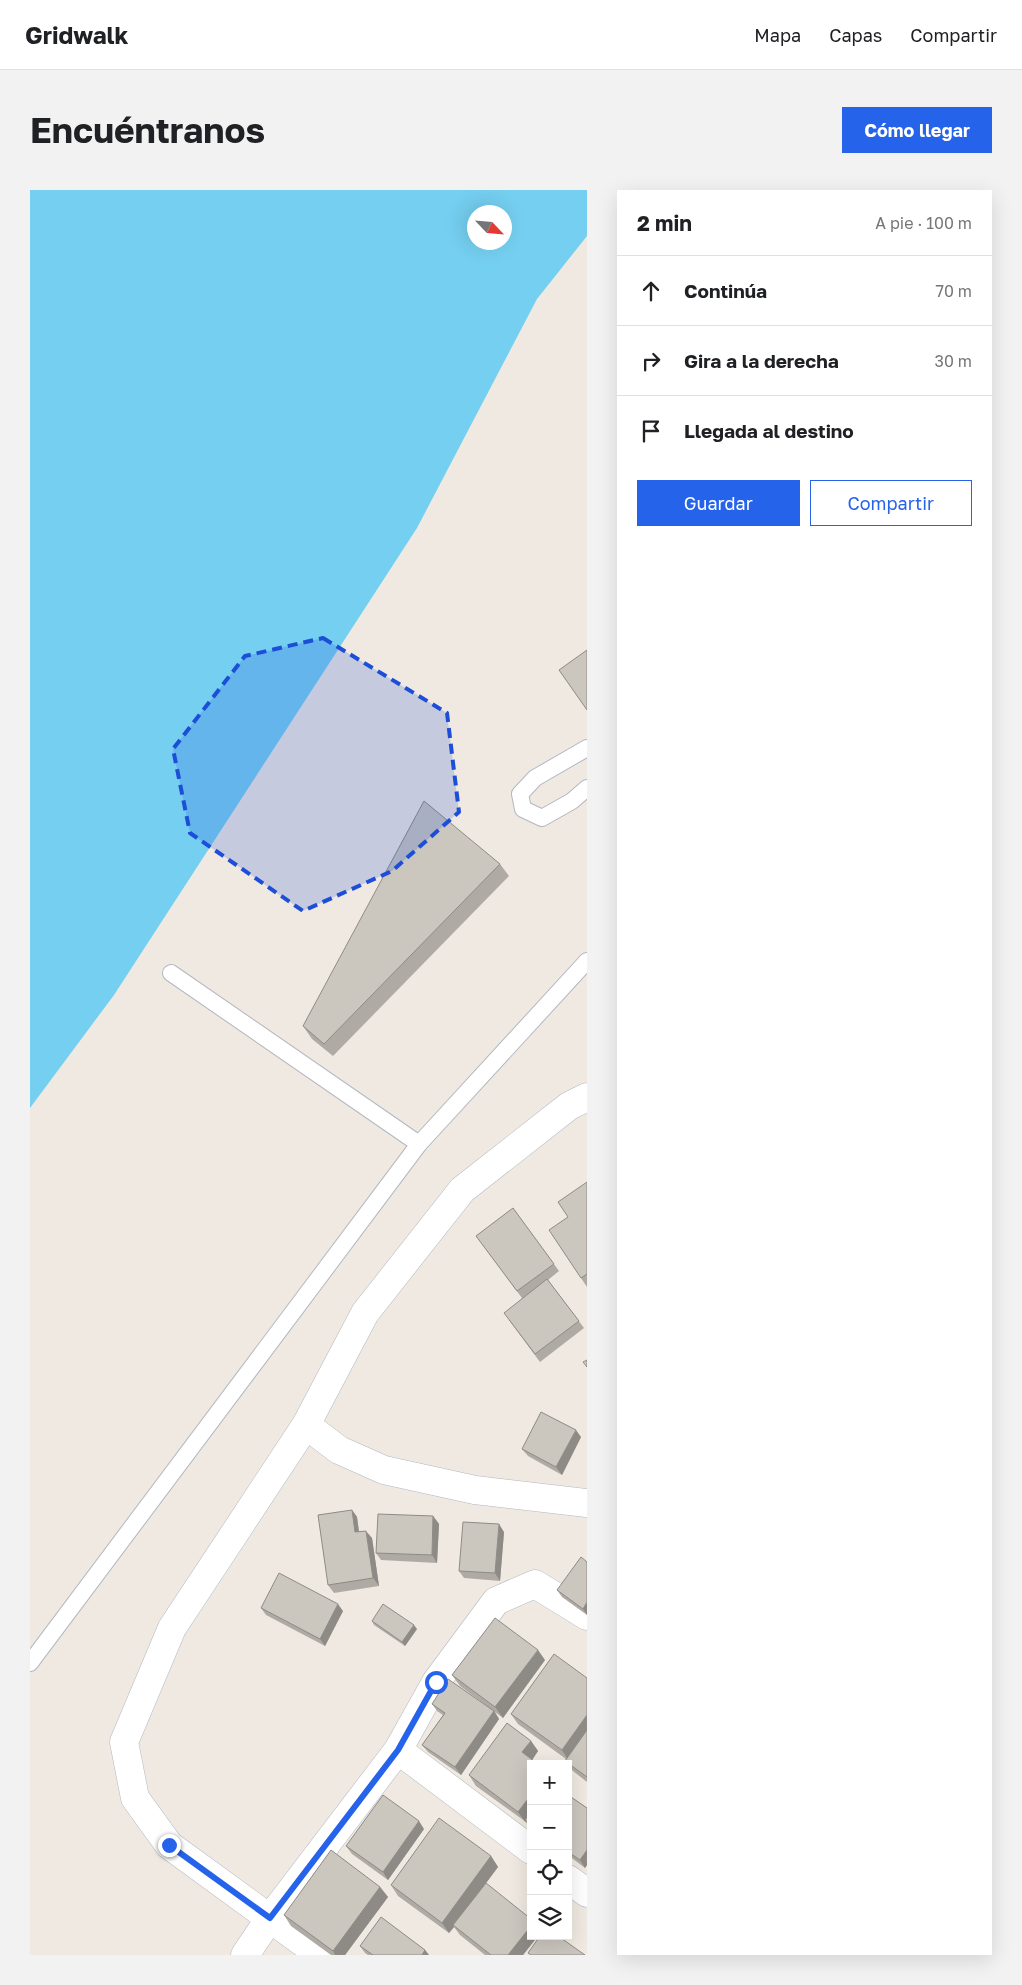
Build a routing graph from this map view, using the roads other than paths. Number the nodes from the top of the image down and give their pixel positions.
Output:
1 (587, 748) edge
2 (587, 788) edge
3 (587, 961) edge
4 (171, 973) dead end
5 (587, 1097) edge
6 (419, 1144) junction
7 (306, 1425) junction
8 (587, 1503) edge
9 (587, 1616) edge
10 (30, 1663) edge
11 (398, 1750) junction
12 (527, 1847) edge
13 (572, 1882) edge
14 (587, 1893) edge
15 (270, 1918) junction
16 (245, 1955) edge
17 (320, 1955) edge

1 - 2 lane
3 - 6 lane
4 - 6 lane
5 - 7 street
6 - 10 lane
7 - 8 street
7 - 15 street
9 - 11 street
11 - 12 street
11 - 15 street
13 - 14 street
15 - 16 street
15 - 17 street

